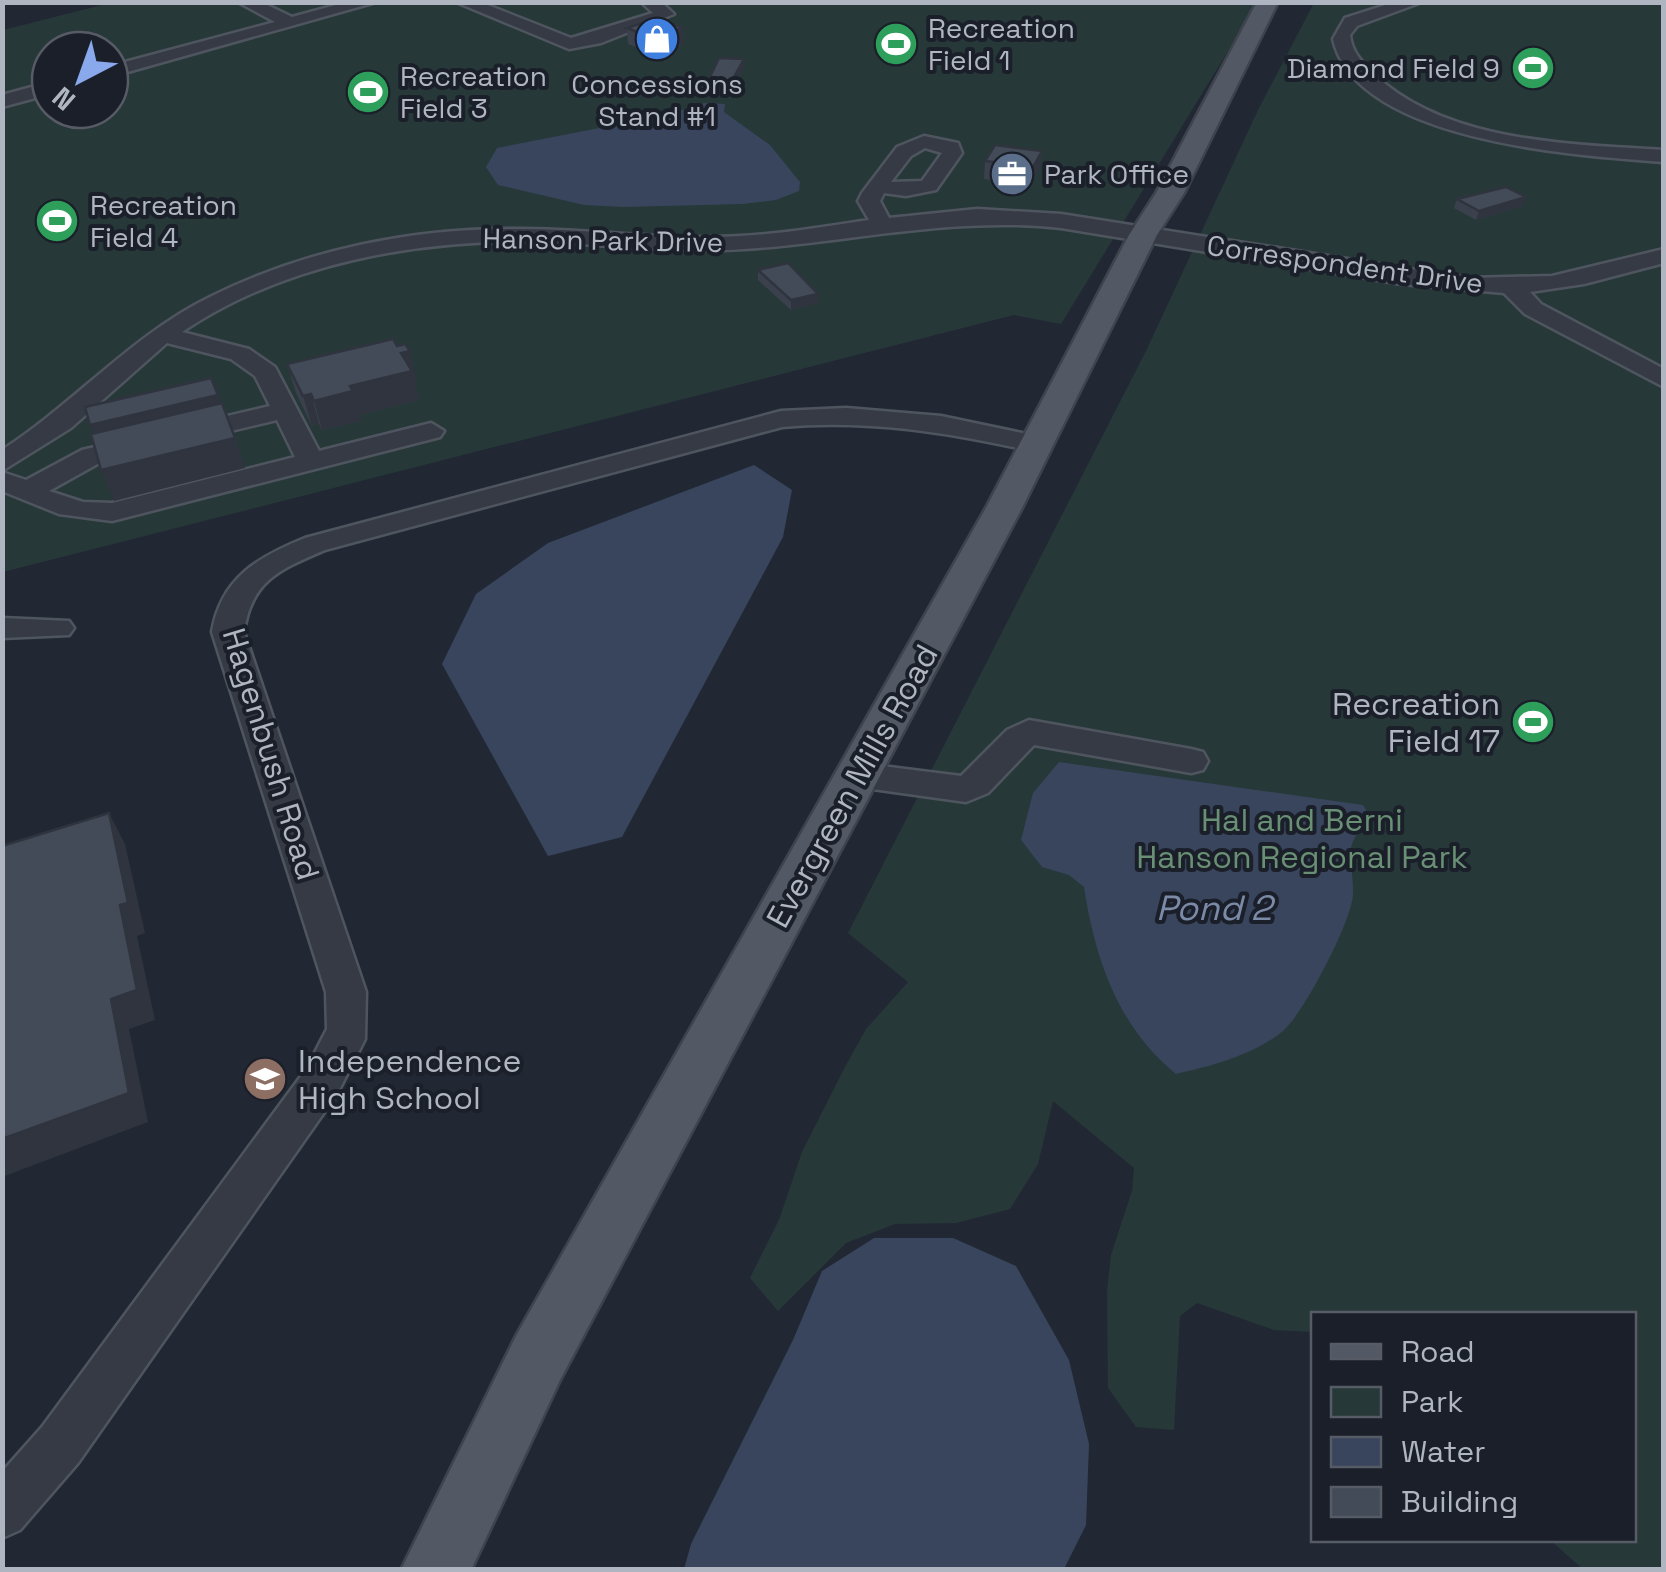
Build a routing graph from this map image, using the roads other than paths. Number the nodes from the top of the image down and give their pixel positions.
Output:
1 (246, 2) edge
2 (368, 2) edge
3 (464, 2) edge
4 (649, 2) edge
5 (1268, 2) edge
6 (1414, 2) edge
7 (291, 23) junction
8 (130, 67) edge
9 (30, 93) edge
10 (2, 101) edge
11 (1664, 156) edge
12 (878, 186) dead end
13 (882, 224) junction
14 (1143, 235) junction
15 (1664, 256) edge
16 (1510, 286) junction
17 (164, 335) junction
18 (1664, 379) edge
19 (285, 410) junction
20 (430, 431) dead end
21 (1036, 444) junction
22 (311, 462) junction
23 (2, 464) edge
24 (15, 486) edge
25 (2, 628) edge
26 (58, 628) dead end
27 (1190, 761) dead end
28 (858, 775) junction
29 (2, 1512) edge
30 (435, 1570) edge

1 - 7 street
2 - 7 street
3 - 4 street
5 - 14 main road, Evergreen Mills Road
6 - 11 street
7 - 8 street
9 - 10 street
12 - 13 street
13 - 14 street, Hanson Park Drive
13 - 17 street, Hanson Park Drive
14 - 16 street, Correspondent Drive
14 - 21 main road, Evergreen Mills Road
15 - 16 street, Correspondent Drive
16 - 18 street
17 - 19 street
17 - 23 street, Hanson Park Drive
19 - 22 street
19 - 24 street
20 - 22 street
21 - 28 main road, Evergreen Mills Road
21 - 29 street, Hagenbush Road
22 - 24 street
25 - 26 street
27 - 28 street
28 - 30 main road, Evergreen Mills Road

